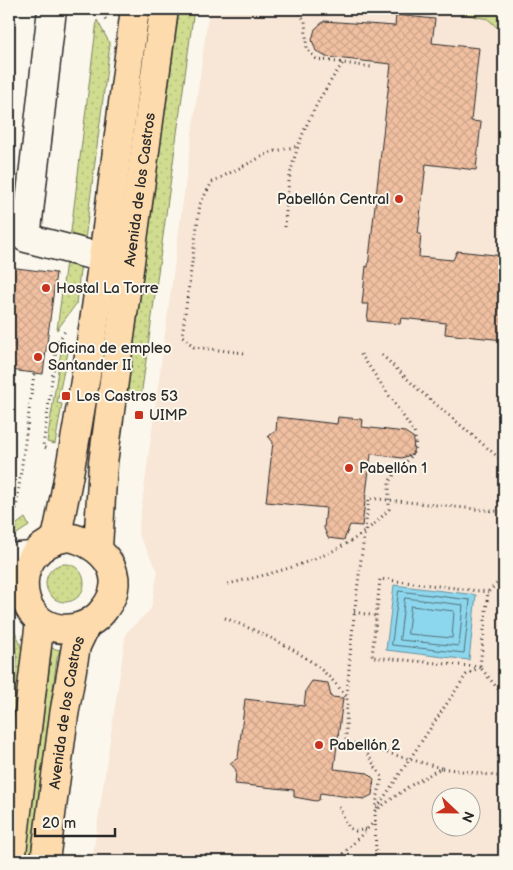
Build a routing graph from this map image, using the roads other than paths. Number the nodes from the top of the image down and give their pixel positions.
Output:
1 (52, 9) edge
2 (135, 9) edge
3 (164, 9) edge
4 (103, 258) junction
5 (56, 539) junction
6 (98, 548) junction
7 (20, 557) edge
8 (17, 593) edge
9 (40, 622) junction
10 (86, 625) junction
11 (11, 861) edge
12 (45, 861) edge

1 - 4 street, Avenida de los Castros
2 - 4 main road, Avenida de los Castros
3 - 6 main road, Avenida de los Castros
4 - 5 main road, Avenida de los Castros
5 - 6 main road
5 - 7 main road
6 - 10 main road
7 - 8 main road
8 - 9 main road
9 - 10 main road
9 - 11 main road
10 - 12 main road, Avenida de los Castros

